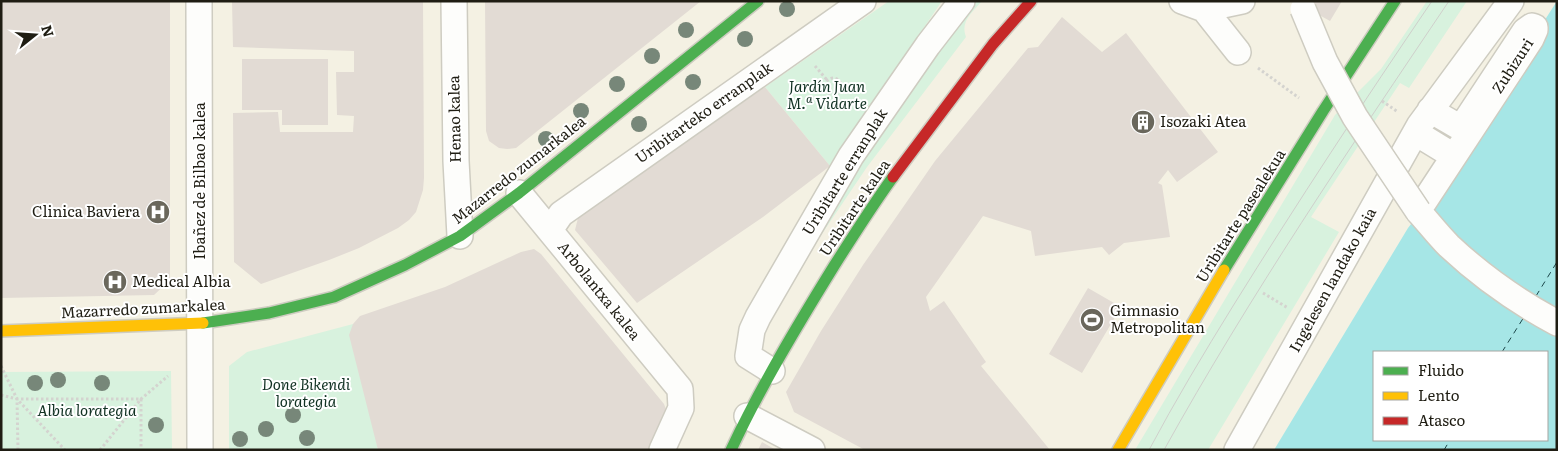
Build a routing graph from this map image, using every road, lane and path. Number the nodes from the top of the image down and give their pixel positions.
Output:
1 (199, 1) edge
2 (454, 1) edge
3 (758, 1) edge
4 (863, 1) edge
5 (962, 1) edge
6 (1031, 1) edge
7 (1242, 1) edge
8 (1395, 1) edge
9 (1511, 1) edge
10 (1196, 4) edge
11 (1303, 9) dead end
12 (1238, 52) joint
13 (824, 84) joint
14 (1287, 90) dead end
15 (1430, 110) junction
16 (1416, 133) junction
17 (1447, 152) dead end
18 (519, 193) junction
19 (1418, 211) junction
20 (550, 230) junction
21 (460, 236) junction
22 (201, 323) junction
23 (1557, 323) edge
24 (1, 331) edge
25 (1, 366) edge
26 (772, 371) junction
27 (168, 376) dead end
28 (1, 395) edge
29 (141, 398) junction
30 (17, 399) junction
31 (747, 416) junction
32 (18, 450) edge
33 (64, 450) edge
34 (100, 450) edge
35 (142, 450) edge
36 (200, 450) edge
37 (662, 450) edge
38 (731, 450) edge
39 (812, 450) edge
40 (1118, 450) edge
41 (1237, 450) edge

1 - 22 street, Ibañez de Bilbao kalea
2 - 21 street, Henao kalea
3 - 18 street, Mazarredo zumarkalea
4 - 20 street, Uribitarteko erranplak
5 - 26 street, Uribitarte erranplak
6 - 26 street, Uribitarte kalea
7 - 10 street
8 - 40 street, Uribitarte pasealekua
9 - 15 street, Ingelesen landako kaia
10 - 12 street
11 - 19 street, bridge
12 - 14 path
13 - 13 path
15 - 16 street, Ingelesen landako kaia
15 - 19 street, Zubizuri
16 - 17 street
16 - 41 street, Ingelesen landako kaia
18 - 20 street, Arbolantxa kalea
18 - 21 street, Mazarredo zumarkalea
19 - 23 street
20 - 37 street, Arbolantxa kalea
21 - 22 street, Mazarredo zumarkalea
22 - 24 street, Mazarredo zumarkalea
22 - 36 street, Ibañez de Bilbao kalea
25 - 30 path
26 - 31 street, Uribitarte kalea
27 - 29 path
28 - 30 path
29 - 30 path
29 - 34 path
29 - 35 path
30 - 32 path
30 - 33 path
31 - 38 street, Uribitarte kalea
31 - 39 street

